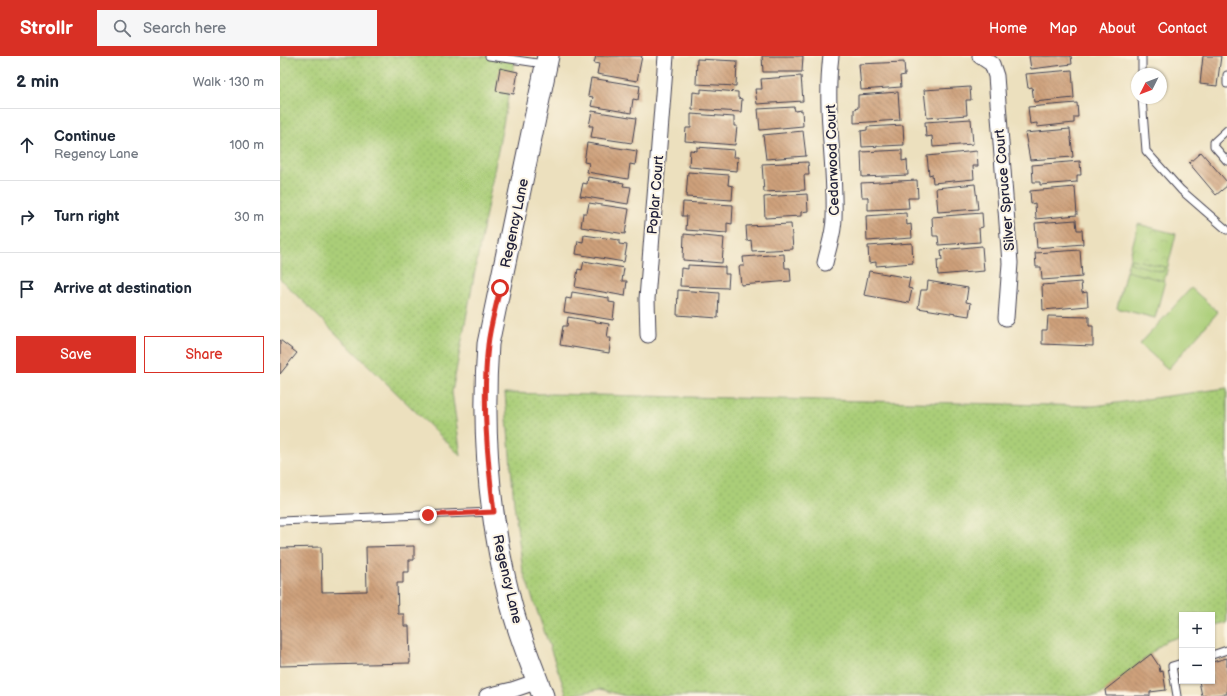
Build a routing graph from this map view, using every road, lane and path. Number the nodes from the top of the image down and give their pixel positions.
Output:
1 (489, 56) edge
2 (666, 56) edge
3 (831, 56) edge
4 (1142, 56) edge
5 (547, 60) edge
6 (986, 60) edge
7 (1142, 68) edge
8 (1227, 75) edge
9 (1227, 84) edge
10 (1142, 104) edge
11 (1227, 130) edge
12 (1227, 161) edge
13 (1227, 230) edge
14 (825, 264) dead end
15 (1006, 318) dead end
16 (648, 335) dead end
17 (494, 512) junction
18 (280, 521) edge
19 (1227, 650) edge
20 (1215, 653) edge
21 (1179, 664) edge
22 (540, 689) edge
23 (487, 696) edge
24 (1177, 696) edge

1 - 5 lane
2 - 16 street, Poplar Court
3 - 14 street, Cedarwood Court
4 - 7 lane
5 - 17 street, Regency Lane
6 - 15 street, Silver Spruce Court
8 - 9 lane
10 - 13 lane
11 - 12 lane
17 - 18 lane
17 - 22 street, Regency Lane
19 - 20 lane
21 - 24 lane
22 - 23 street

